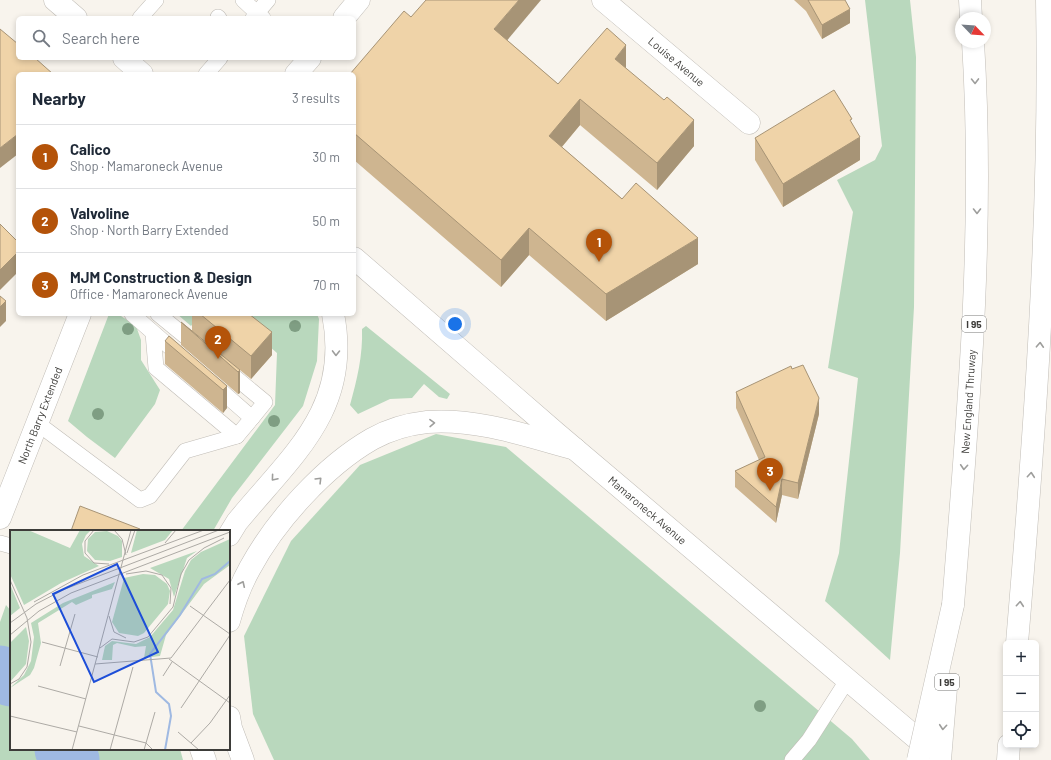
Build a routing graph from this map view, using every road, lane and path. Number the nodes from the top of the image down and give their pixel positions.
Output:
1 (55, 0) edge
2 (156, 0) edge
3 (243, 0) edge
4 (268, 0) edge
5 (359, 0) edge
6 (603, 0) edge
7 (970, 0) edge
8 (1047, 0) edge
9 (971, 12) edge
10 (74, 16) edge
11 (142, 16) edge
12 (258, 16) edge
13 (346, 16) edge
14 (973, 48) edge
15 (126, 60) edge
16 (218, 60) edge
17 (140, 72) edge
18 (208, 72) edge
19 (749, 123) dead end
20 (356, 260) edge
21 (79, 316) edge
22 (134, 316) edge
23 (160, 316) edge
24 (332, 316) edge
25 (153, 332) junction
26 (188, 363) edge
27 (200, 373) edge
28 (252, 418) junction
29 (38, 424) junction
30 (237, 436) junction
31 (575, 449) junction
32 (0, 518) edge
33 (230, 534) edge
34 (0, 542) edge
35 (10, 546) edge
36 (953, 605) junction
37 (230, 618) edge
38 (1017, 640) edge
39 (848, 679) junction
40 (230, 720) edge
41 (1009, 748) edge
42 (201, 750) edge
43 (205, 760) edge
44 (243, 760) edge
45 (792, 760) edge
46 (918, 760) edge
47 (941, 760) edge
48 (1008, 760) edge

1 - 10 main road
2 - 11 lane
3 - 12 lane
4 - 12 lane
5 - 13 main road
6 - 19 main road, Louise Avenue
7 - 9 main road
38 -> 8 main road
14 -> 36 main road, New England Thruway / I 95
15 - 17 main road
16 - 18 lane
20 - 31 main road, Mamaroneck Avenue
21 - 29 main road, North Barry Extended
22 - 25 lane
23 - 28 lane
24 -> 33 main road
25 - 26 lane
25 - 30 lane
27 - 28 lane
28 - 30 lane
29 - 30 lane
29 - 32 main road, North Barry Extended
37 -> 31 main road
31 - 39 main road, Mamaroneck Avenue
34 - 35 lane
36 - 46 main road, bridge
36 -> 47 main road, New England Thruway / I 95, bridge
39 - 45 lane
39 - 47 main road, Mamaroneck Avenue
40 - 44 main road
41 - 48 main road
42 - 43 main road

